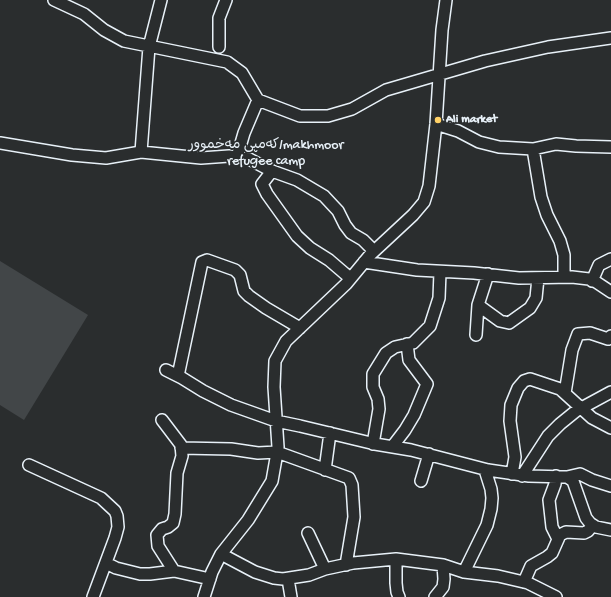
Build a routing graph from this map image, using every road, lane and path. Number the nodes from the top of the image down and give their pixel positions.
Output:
1 (54, 0) edge
2 (161, 0) edge
3 (226, 0) edge
4 (446, 0) edge
5 (611, 38) edge
6 (219, 46) dead end
7 (149, 47) junction
8 (440, 75) junction
9 (258, 100) junction
10 (436, 124) junction
11 (0, 143) edge
12 (611, 148) edge
13 (533, 149) junction
14 (141, 152) junction
15 (237, 158) junction
16 (272, 171) junction
17 (374, 251) junction
18 (611, 259) edge
19 (364, 262) junction
20 (440, 272) junction
21 (488, 274) junction
22 (564, 277) junction
23 (350, 278) junction
24 (538, 278) junction
25 (592, 280) junction
26 (611, 292) edge
27 (478, 305) junction
28 (300, 328) junction
29 (476, 334) dead end
30 (611, 336) edge
31 (406, 344) junction
32 (166, 370) dead end
33 (178, 376) junction
34 (611, 392) edge
35 (565, 393) junction
36 (582, 408) junction
37 (162, 420) dead end
38 (276, 421) junction
39 (611, 428) edge
40 (330, 433) junction
41 (372, 444) junction
42 (392, 447) junction
43 (181, 448) junction
44 (277, 452) junction
45 (429, 454) junction
46 (29, 465) dead end
47 (325, 470) junction
48 (485, 470) junction
49 (517, 475) junction
50 (562, 476) junction
51 (420, 481) dead end
52 (611, 486) edge
53 (593, 525) junction
54 (611, 530) edge
55 (308, 533) dead end
56 (558, 539) junction
57 (221, 554) junction
58 (396, 559) junction
59 (106, 563) junction
60 (346, 565) junction
61 (443, 565) junction
62 (325, 569) junction
63 (174, 571) junction
64 (464, 572) junction
65 (210, 579) junction
66 (288, 579) junction
67 (524, 582) junction
68 (552, 596) edge
69 (93, 597) edge
70 (204, 597) edge
71 (291, 597) edge
72 (399, 597) edge
73 (435, 597) edge

1 - 7 street
2 - 7 street
3 - 6 street
4 - 8 street
5 - 8 street
7 - 9 street
7 - 14 street
8 - 9 street
8 - 10 street
9 - 15 street
10 - 13 street
10 - 17 street
11 - 14 street
12 - 13 street
13 - 22 street
14 - 15 street
15 - 16 street
16 - 17 street
16 - 23 street
17 - 19 street
18 - 25 street
19 - 20 street
19 - 23 street
20 - 21 street
20 - 31 street
21 - 24 street
21 - 27 street
22 - 24 street
22 - 25 street
23 - 28 street
24 - 27 street
25 - 26 street
27 - 29 street
28 - 33 street
28 - 38 street
30 - 35 street
31 - 41 street
31 - 42 street
32 - 33 street
33 - 38 street
34 - 36 street
35 - 36 street
35 - 49 street
36 - 39 street
36 - 49 street
37 - 43 street
38 - 40 street
38 - 44 street
40 - 41 street
40 - 47 street
41 - 42 street
42 - 45 street
43 - 44 street
43 - 63 street
44 - 47 street
44 - 57 street
45 - 48 street
45 - 51 street
46 - 59 street
47 - 60 street
48 - 49 street
48 - 64 street
49 - 50 street
50 - 52 street
50 - 53 street
50 - 56 street
53 - 54 street
53 - 56 street
55 - 62 street
56 - 67 street
57 - 65 street
57 - 66 street
58 - 60 street
58 - 61 street
58 - 72 street
59 - 63 street
59 - 69 street
60 - 62 street
61 - 64 street
61 - 73 street
62 - 66 street
63 - 65 street
64 - 67 street
65 - 70 street
66 - 71 street
67 - 68 street

